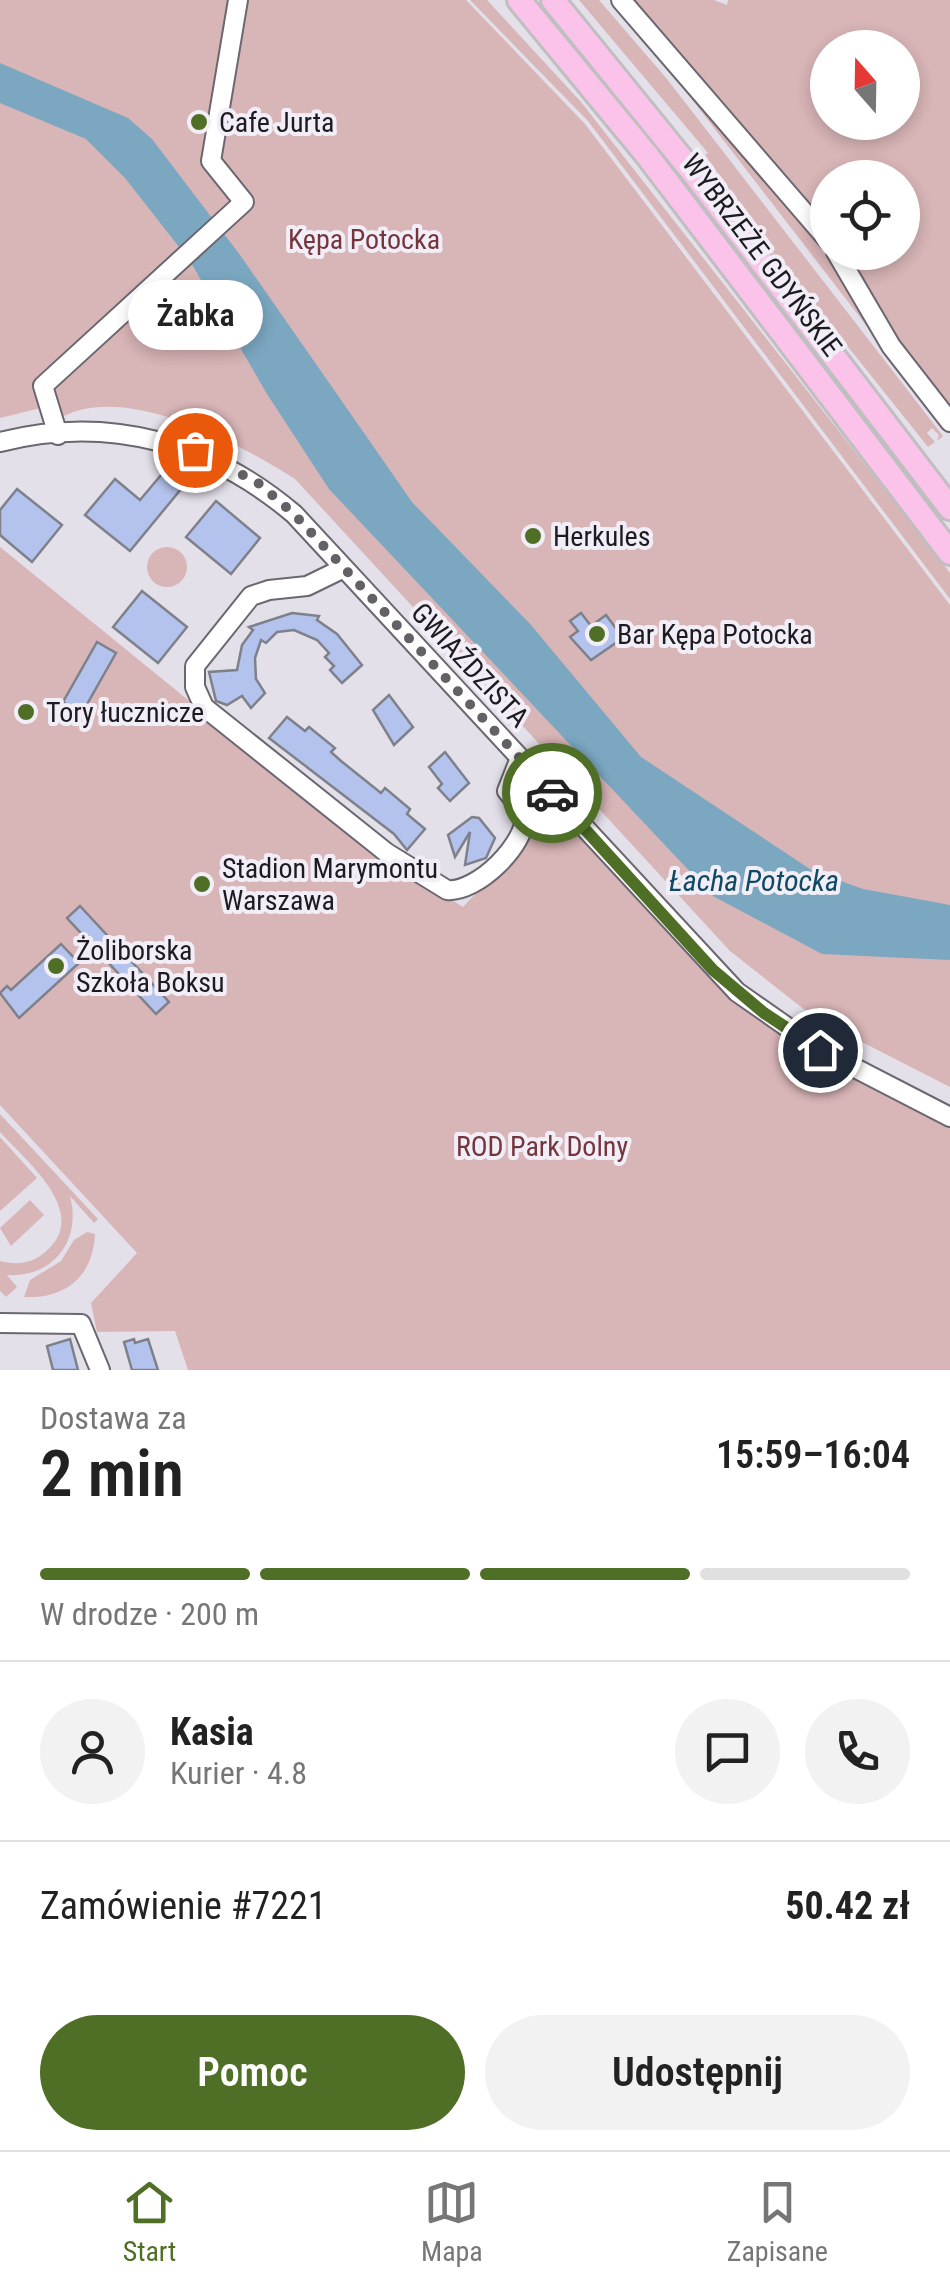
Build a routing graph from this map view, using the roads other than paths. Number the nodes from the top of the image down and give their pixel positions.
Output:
1 (238, 0) edge
2 (519, 0) edge
3 (554, 0) edge
4 (621, 0) edge
5 (810, 219) edge
6 (847, 270) edge
7 (950, 422) edge
8 (58, 434) junction
9 (0, 442) edge
10 (0, 454) edge
11 (950, 508) edge
12 (950, 553) edge
13 (344, 568) junction
14 (520, 758) junction
15 (950, 1117) edge
16 (0, 1323) edge
17 (100, 1370) edge

1 - 8 street
2 - 12 main road, WYBRZEŻE GDYŃSKIE
3 - 11 main road, WYBRZEŻE GDYŃSKIE
4 - 5 street
6 - 7 street
8 - 9 street, GWIAŹDZISTA
8 - 10 street, GWIAŹDZISTA
8 - 13 street, GWIAŹDZISTA
13 - 14 street, GWIAŹDZISTA
13 - 14 street
14 - 15 street, GWIAŹDZISTA
16 - 17 street

